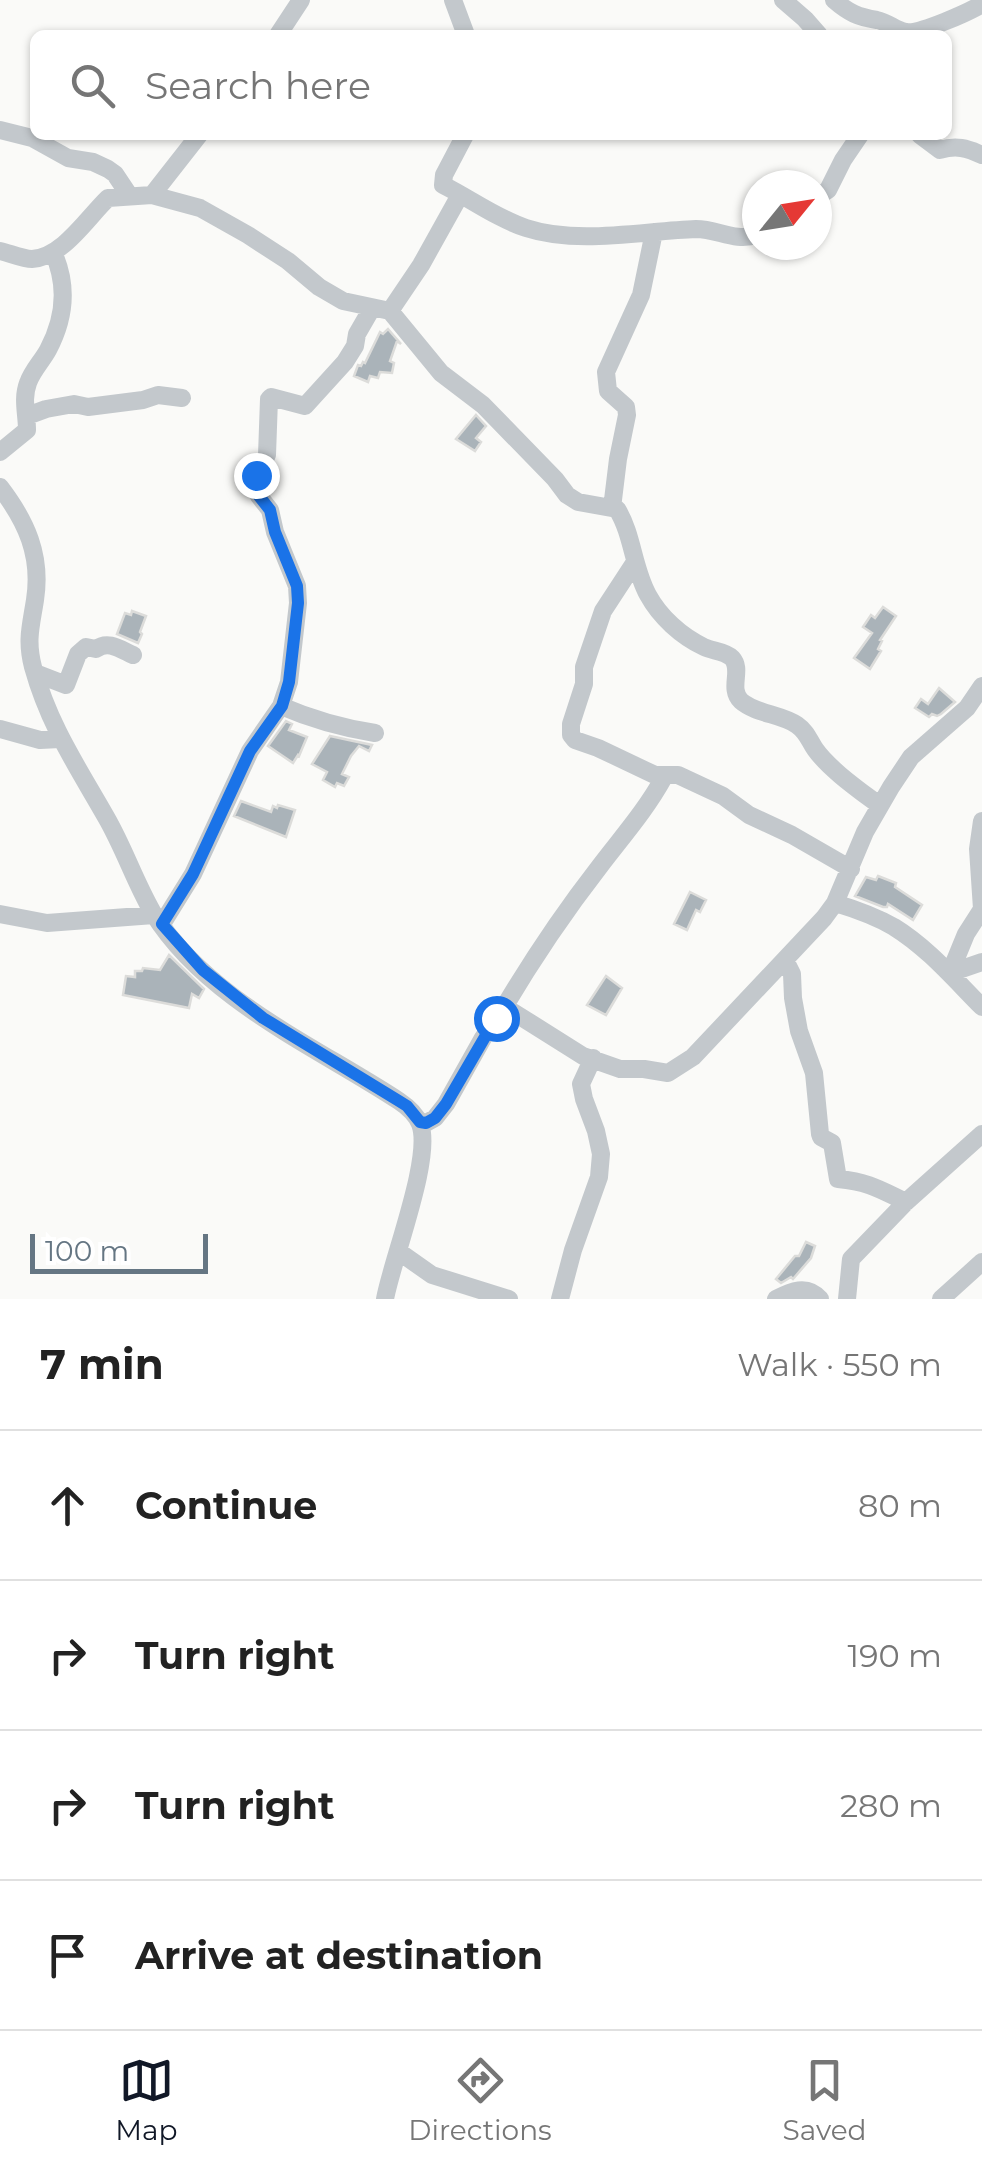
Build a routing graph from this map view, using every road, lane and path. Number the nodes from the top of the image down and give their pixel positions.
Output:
1 (301, 0) edge
2 (453, 0) edge
3 (834, 0) edge
4 (787, 1) edge
5 (982, 4) edge
6 (281, 30) edge
7 (464, 30) edge
8 (813, 30) edge
9 (898, 30) edge
10 (920, 30) edge
11 (0, 130) edge
12 (30, 138) edge
13 (36, 140) edge
14 (194, 140) edge
15 (462, 140) edge
16 (857, 140) edge
17 (927, 140) edge
18 (982, 155) edge
19 (832, 182) edge
20 (129, 195) junction
21 (152, 195) junction
22 (460, 195) junction
23 (654, 232) junction
24 (742, 238) edge
25 (0, 251) edge
26 (52, 252) junction
27 (381, 309) junction
28 (182, 398) dead end
29 (28, 416) junction
30 (0, 452) edge
31 (0, 487) edge
32 (612, 508) junction
33 (635, 562) junction
34 (133, 655) dead end
35 (35, 673) junction
36 (982, 686) edge
37 (282, 706) junction
38 (0, 730) edge
39 (375, 733) dead end
40 (60, 739) junction
41 (664, 777) junction
42 (879, 805) junction
43 (982, 822) edge
44 (851, 869) junction
45 (835, 902) junction
46 (0, 914) edge
47 (158, 919) junction
48 (785, 960) junction
49 (982, 962) edge
50 (950, 973) junction
51 (982, 1007) edge
52 (503, 1009) junction
53 (592, 1058) junction
54 (420, 1122) junction
55 (982, 1134) edge
56 (906, 1202) junction
57 (398, 1252) junction
58 (982, 1262) edge
59 (385, 1299) edge
60 (509, 1299) edge
61 (560, 1299) edge
62 (776, 1299) edge
63 (820, 1299) edge
64 (847, 1299) edge
65 (942, 1299) edge

1 - 6 street
2 - 7 street
3 - 9 street
4 - 8 street
5 - 10 street
11 - 12 street
13 - 20 street
14 - 21 street
15 - 22 street
16 - 19 street
17 - 18 street
20 - 21 street
20 - 26 street
21 - 27 street
22 - 23 street
22 - 27 street
23 - 24 street
23 - 32 street
25 - 26 street
26 - 29 street
27 - 32 street
27 - 37 street
28 - 29 street
29 - 30 street
31 - 35 street
32 - 33 street
33 - 41 street
33 - 42 street
34 - 35 street
35 - 40 street
36 - 42 street
37 - 39 street
37 - 47 street
38 - 40 street
40 - 47 street
41 - 44 street
41 - 52 street
42 - 44 street
43 - 50 street
44 - 45 street
45 - 48 street
45 - 50 street
46 - 47 street
47 - 54 street
48 - 53 street
48 - 56 street
49 - 50 street
50 - 51 street
52 - 53 street
52 - 54 street
53 - 61 street
54 - 57 street
55 - 56 street
56 - 64 street
57 - 59 street
57 - 60 street
58 - 65 street
62 - 63 street

